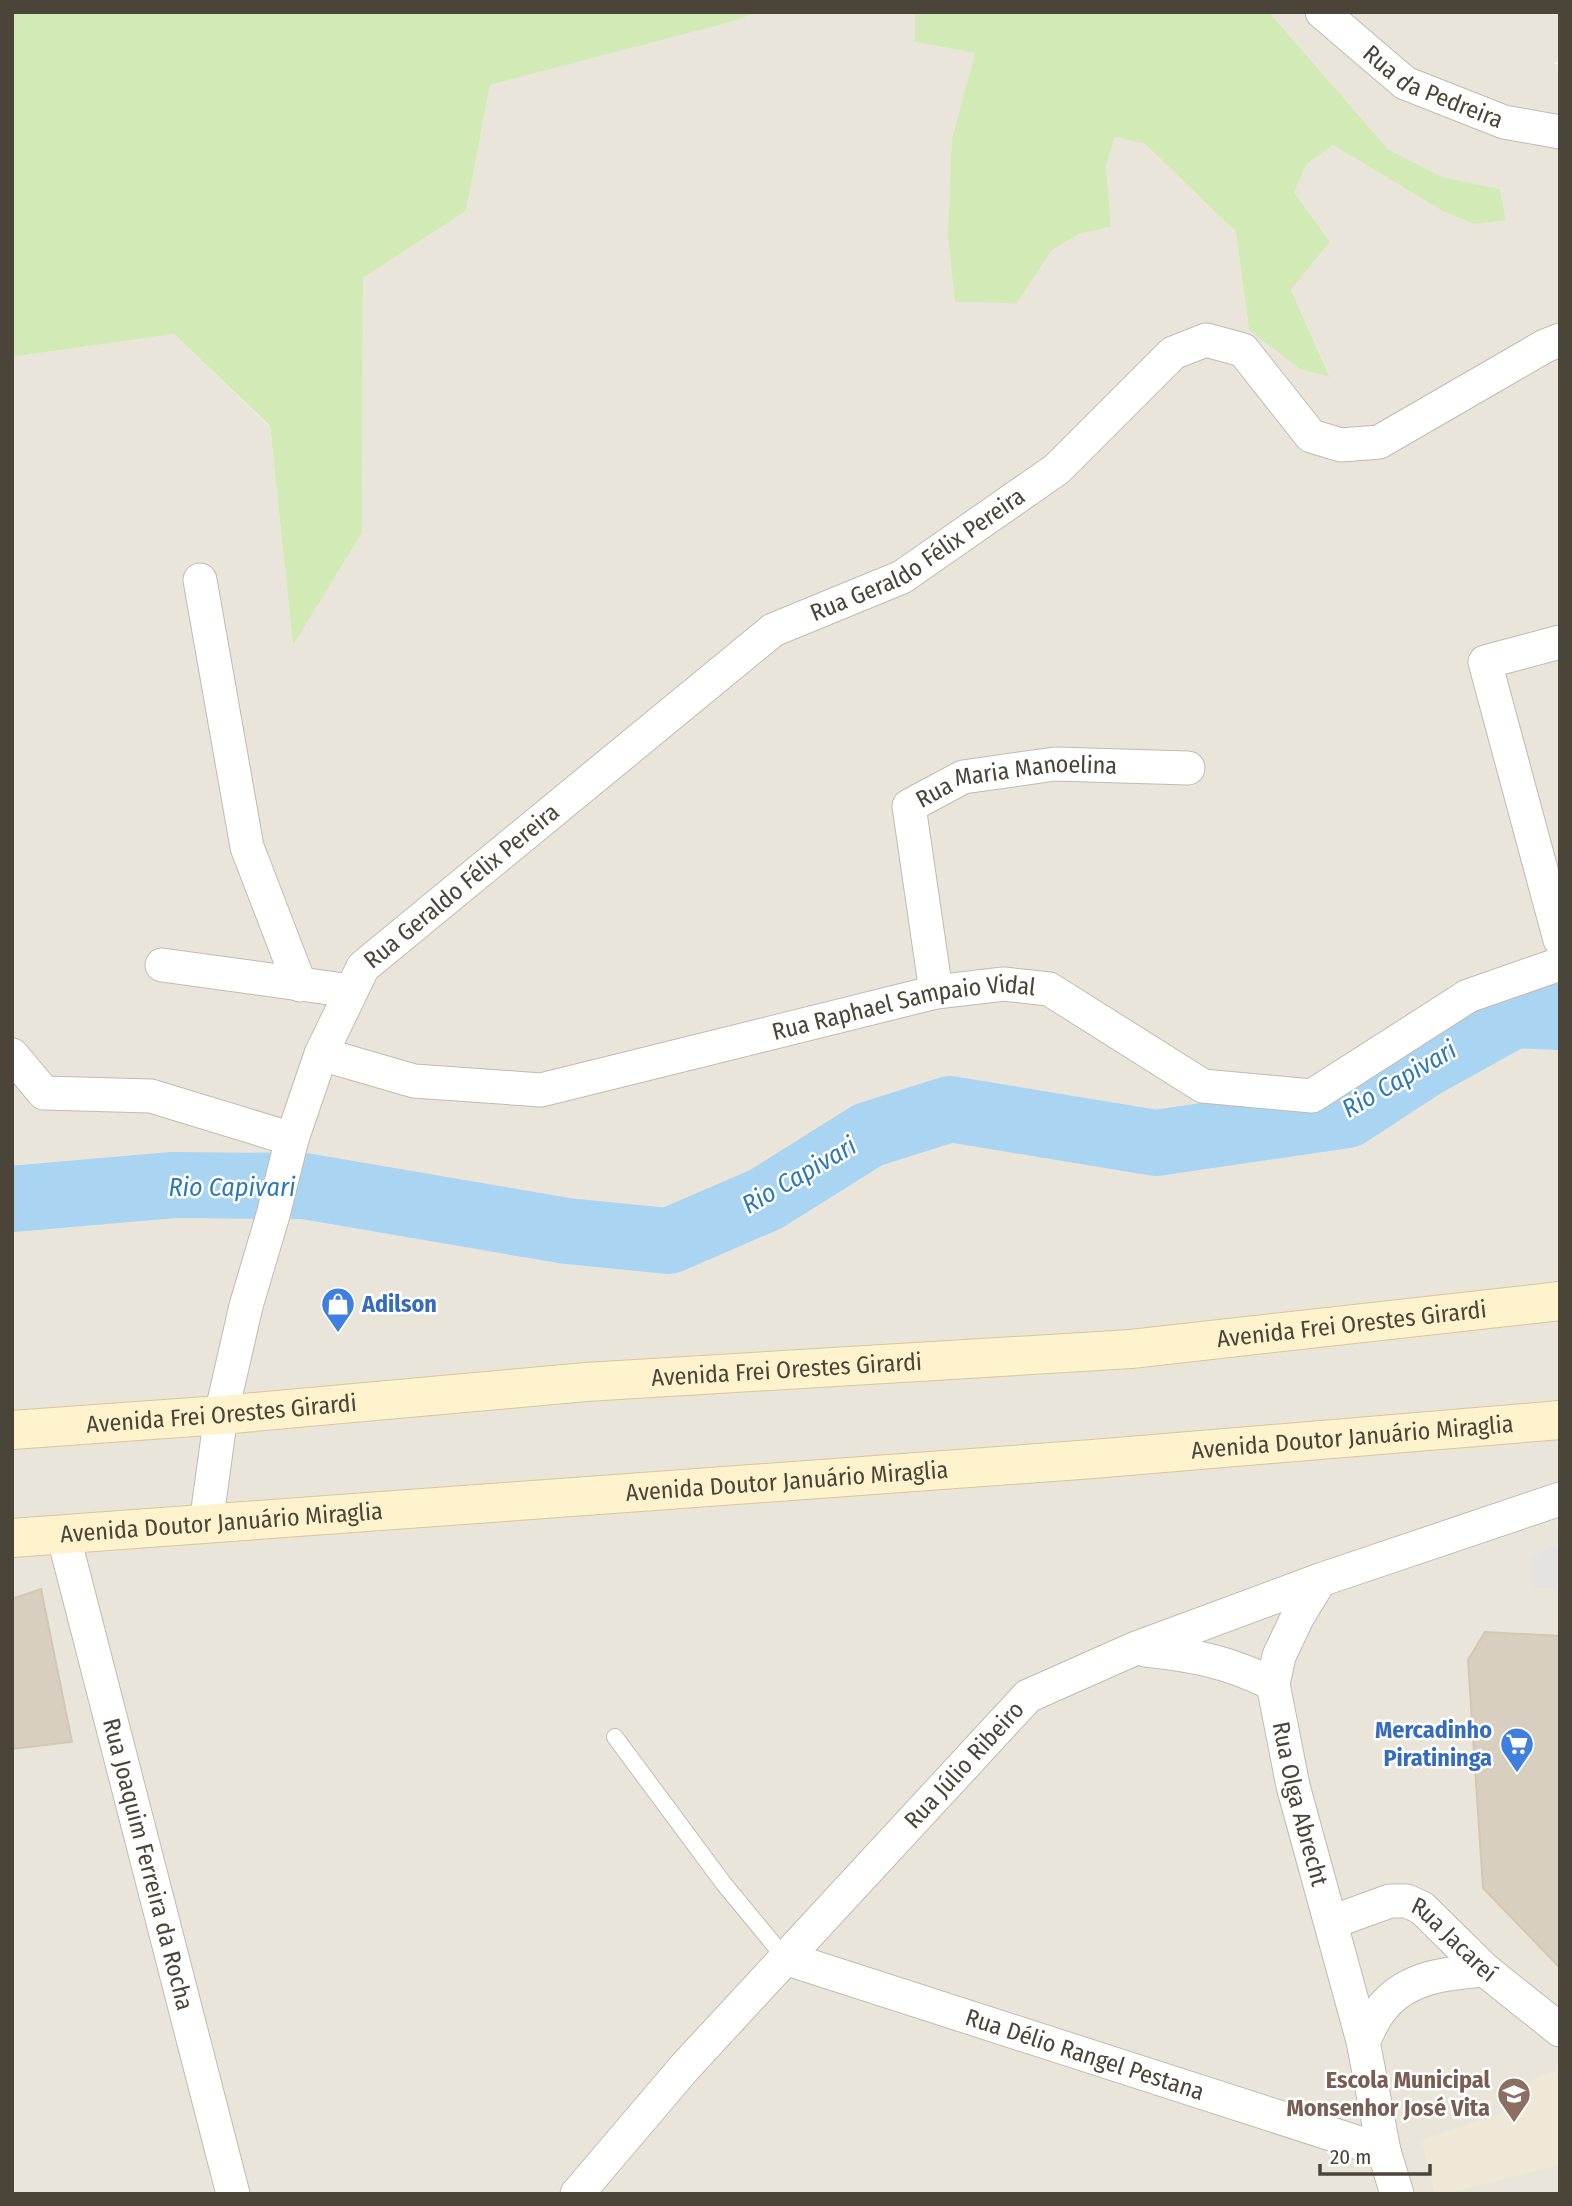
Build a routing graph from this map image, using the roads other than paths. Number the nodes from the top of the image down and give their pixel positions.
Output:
1 (1322, 12) edge
2 (1560, 132) edge
3 (1560, 340) edge
4 (200, 580) dead end
5 (1560, 642) edge
6 (1188, 768) dead end
7 (1560, 940) edge
8 (1560, 964) edge
9 (162, 965) dead end
10 (300, 985) junction
11 (351, 991) junction
12 (936, 992) junction
13 (321, 1054) junction
14 (12, 1055) edge
15 (292, 1139) junction
16 (1560, 1301) edge
17 (221, 1415) junction
18 (1560, 1420) edge
19 (12, 1430) edge
20 (1560, 1499) edge
21 (206, 1524) junction
22 (63, 1534) junction
23 (12, 1538) edge
24 (1320, 1580) junction
25 (1134, 1649) junction
26 (1273, 1684) junction
27 (615, 1737) dead end
28 (1332, 1922) junction
29 (785, 1958) junction
30 (1486, 1970) junction
31 (1560, 2030) edge
32 (1363, 2041) junction
33 (1384, 2151) junction
34 (233, 2194) edge
35 (577, 2194) edge
36 (1397, 2194) edge

1 - 2 street, Rua da Pedreira
3 - 11 street, Rua Geraldo Félix Pereira
4 - 10 street
5 - 7 street
6 - 12 street, Rua Maria Manoelina
8 - 12 street, Rua Raphael Sampaio Vidal
9 - 10 street
10 - 11 street
11 - 13 street, Rua Geraldo Félix Pereira
12 - 13 street, Rua Raphael Sampaio Vidal
13 - 15 street, Rua Geraldo Félix Pereira
14 - 15 street
15 - 17 street, Rua Geraldo Félix Pereira
16 - 17 main road, Avenida Frei Orestes Girardi
17 - 19 main road, Avenida Frei Orestes Girardi
17 - 21 street, Rua Geraldo Félix Pereira
18 - 21 main road, Avenida Doutor Januário Miraglia
20 - 24 street, Rua Júlio Ribeiro
21 - 22 main road, Avenida Doutor Januário Miraglia
22 - 23 main road, Avenida Doutor Januário Miraglia
22 - 34 street, Rua Joaquim Ferreira da Rocha
24 - 25 street, Rua Júlio Ribeiro
24 - 26 street, Rua Olga Abrecht
25 - 26 street
25 - 29 street, Rua Júlio Ribeiro
26 - 28 street, Rua Olga Abrecht
27 - 29 lane
28 - 30 street, Rua Jacareí
28 - 32 street, Rua Olga Abrecht
29 - 33 street, Rua Délio Rangel Pestana
29 - 35 street, Rua Júlio Ribeiro
30 - 31 street, Rua Jacareí
30 - 32 street
32 - 33 street, Rua Olga Abrecht
33 - 36 street, Rua Olga Abrecht

